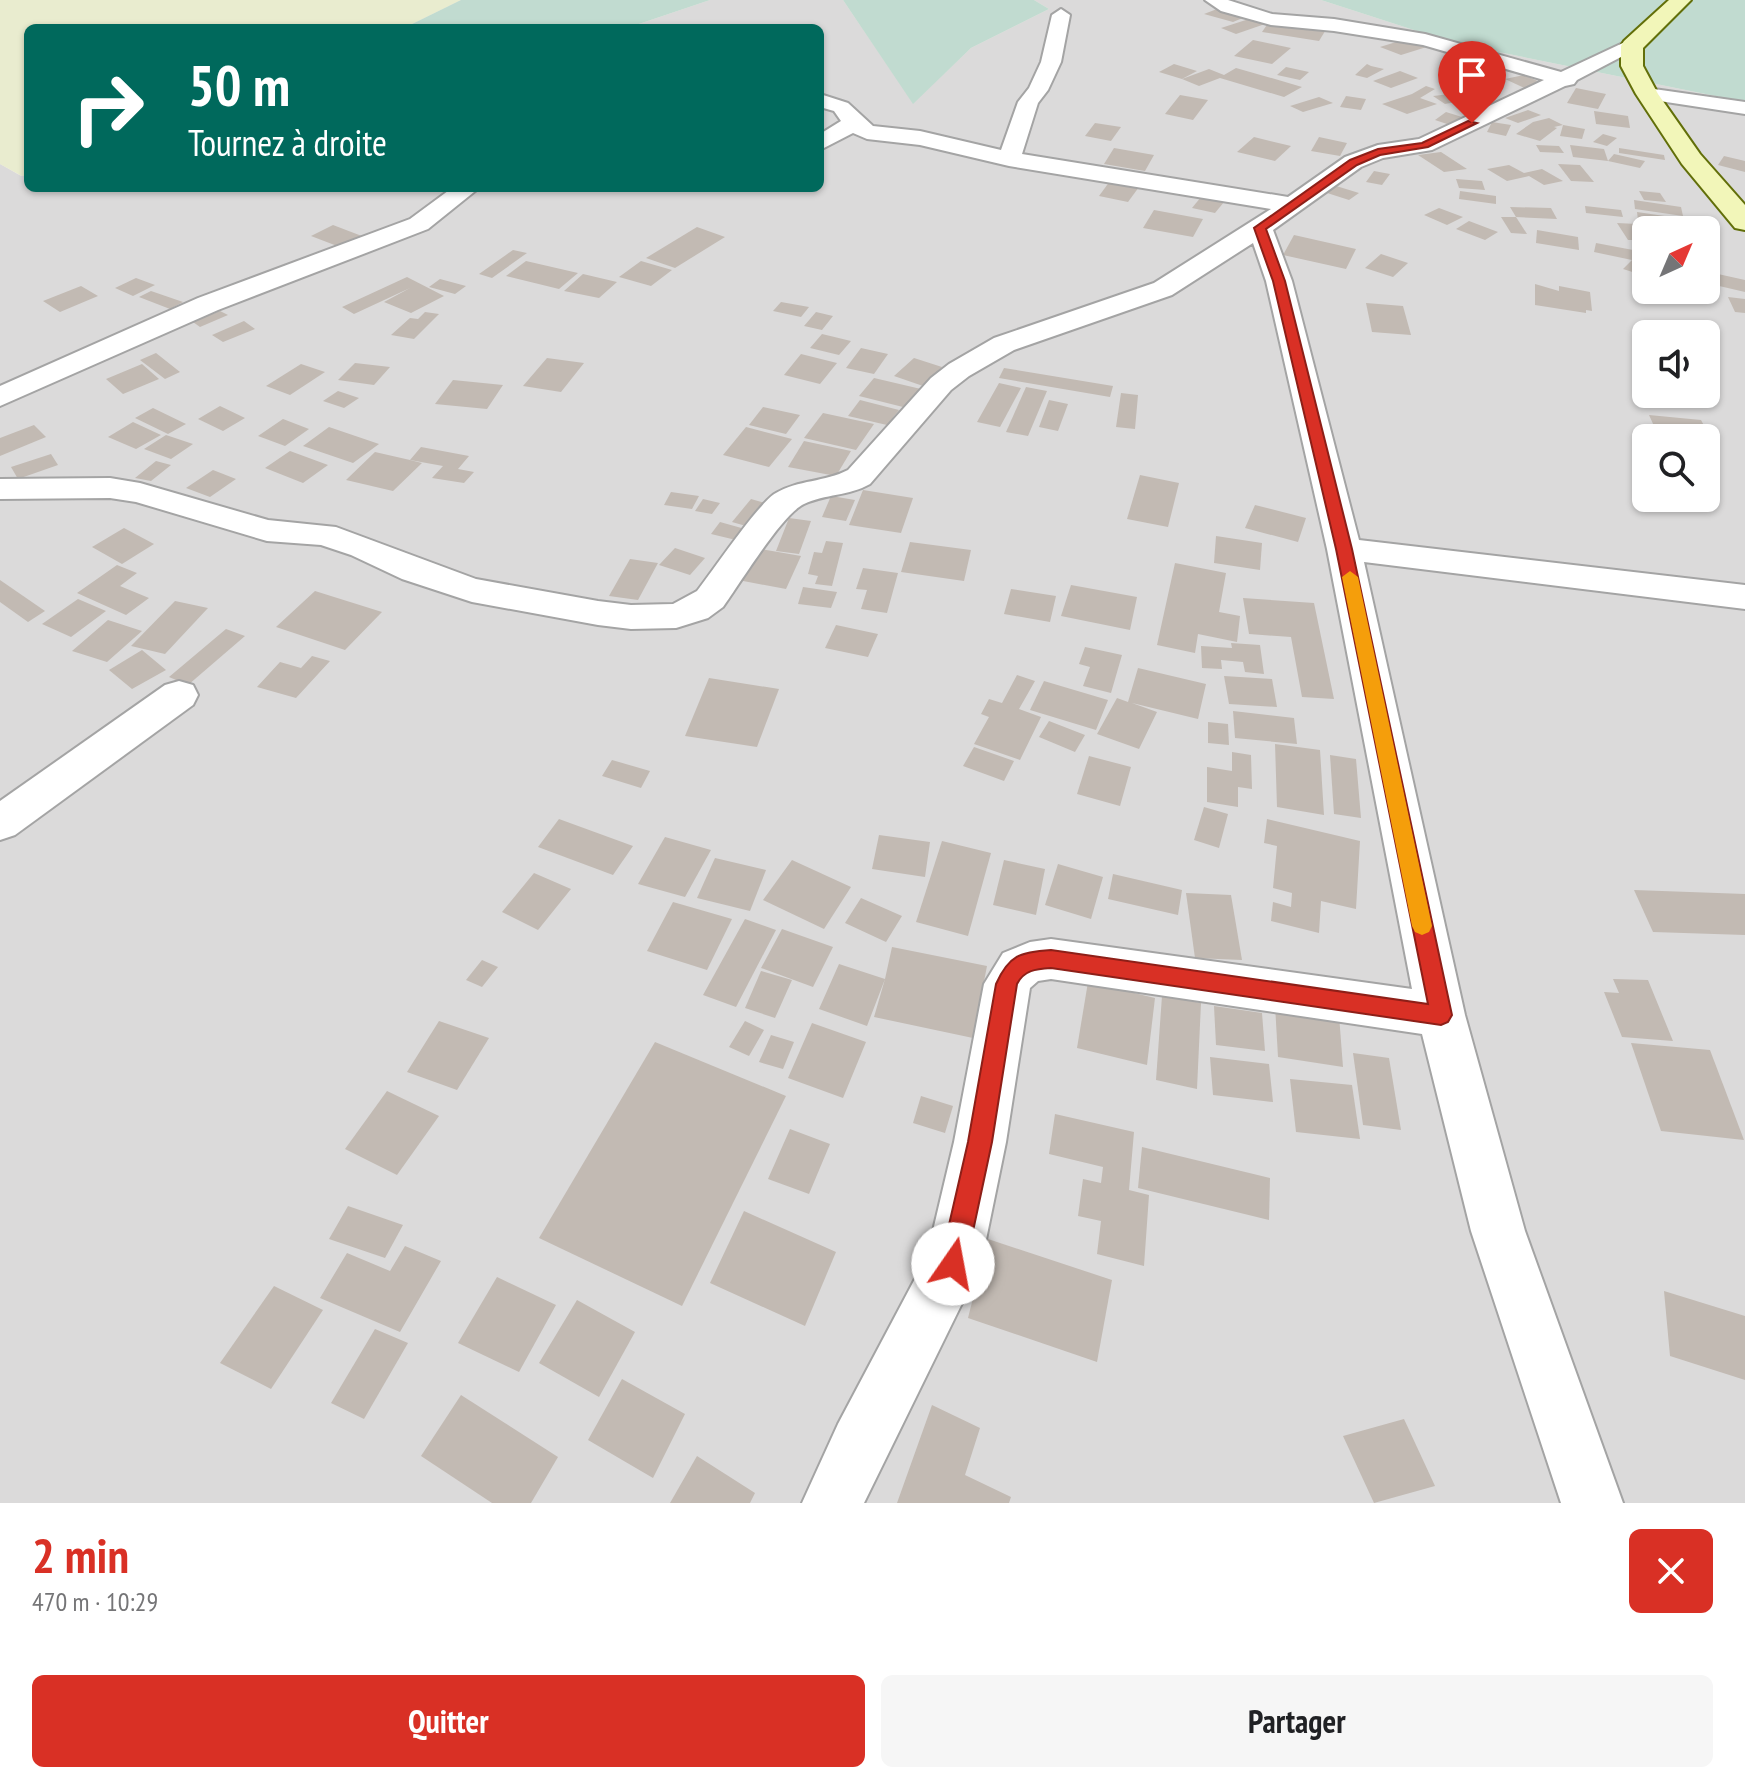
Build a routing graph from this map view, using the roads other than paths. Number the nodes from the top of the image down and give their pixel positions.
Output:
1 (1214, 0) edge
2 (1681, 0) edge
3 (1061, 15) dead end
4 (1632, 46) junction
5 (1567, 80) junction
6 (1647, 94) junction
7 (824, 101) edge
8 (1745, 108) edge
9 (854, 123) junction
10 (824, 141) edge
11 (1009, 159) junction
12 (462, 192) edge
13 (1275, 217) junction
14 (1745, 222) edge
15 (0, 397) edge
16 (0, 489) edge
17 (1344, 549) junction
18 (1745, 597) edge
19 (179, 695) dead end
20 (0, 823) edge
21 (1441, 1015) junction
22 (833, 1503) edge
23 (1592, 1503) edge

1 - 5 street
2 - 4 street
3 - 11 street
4 - 5 street
4 - 6 street
5 - 13 street
6 - 8 street
6 - 14 street
7 - 9 street
9 - 10 street
9 - 11 street
11 - 13 street
12 - 15 street
13 - 16 street
13 - 17 street
17 - 18 street
17 - 21 street
19 - 20 street
21 - 22 street
21 - 23 street

